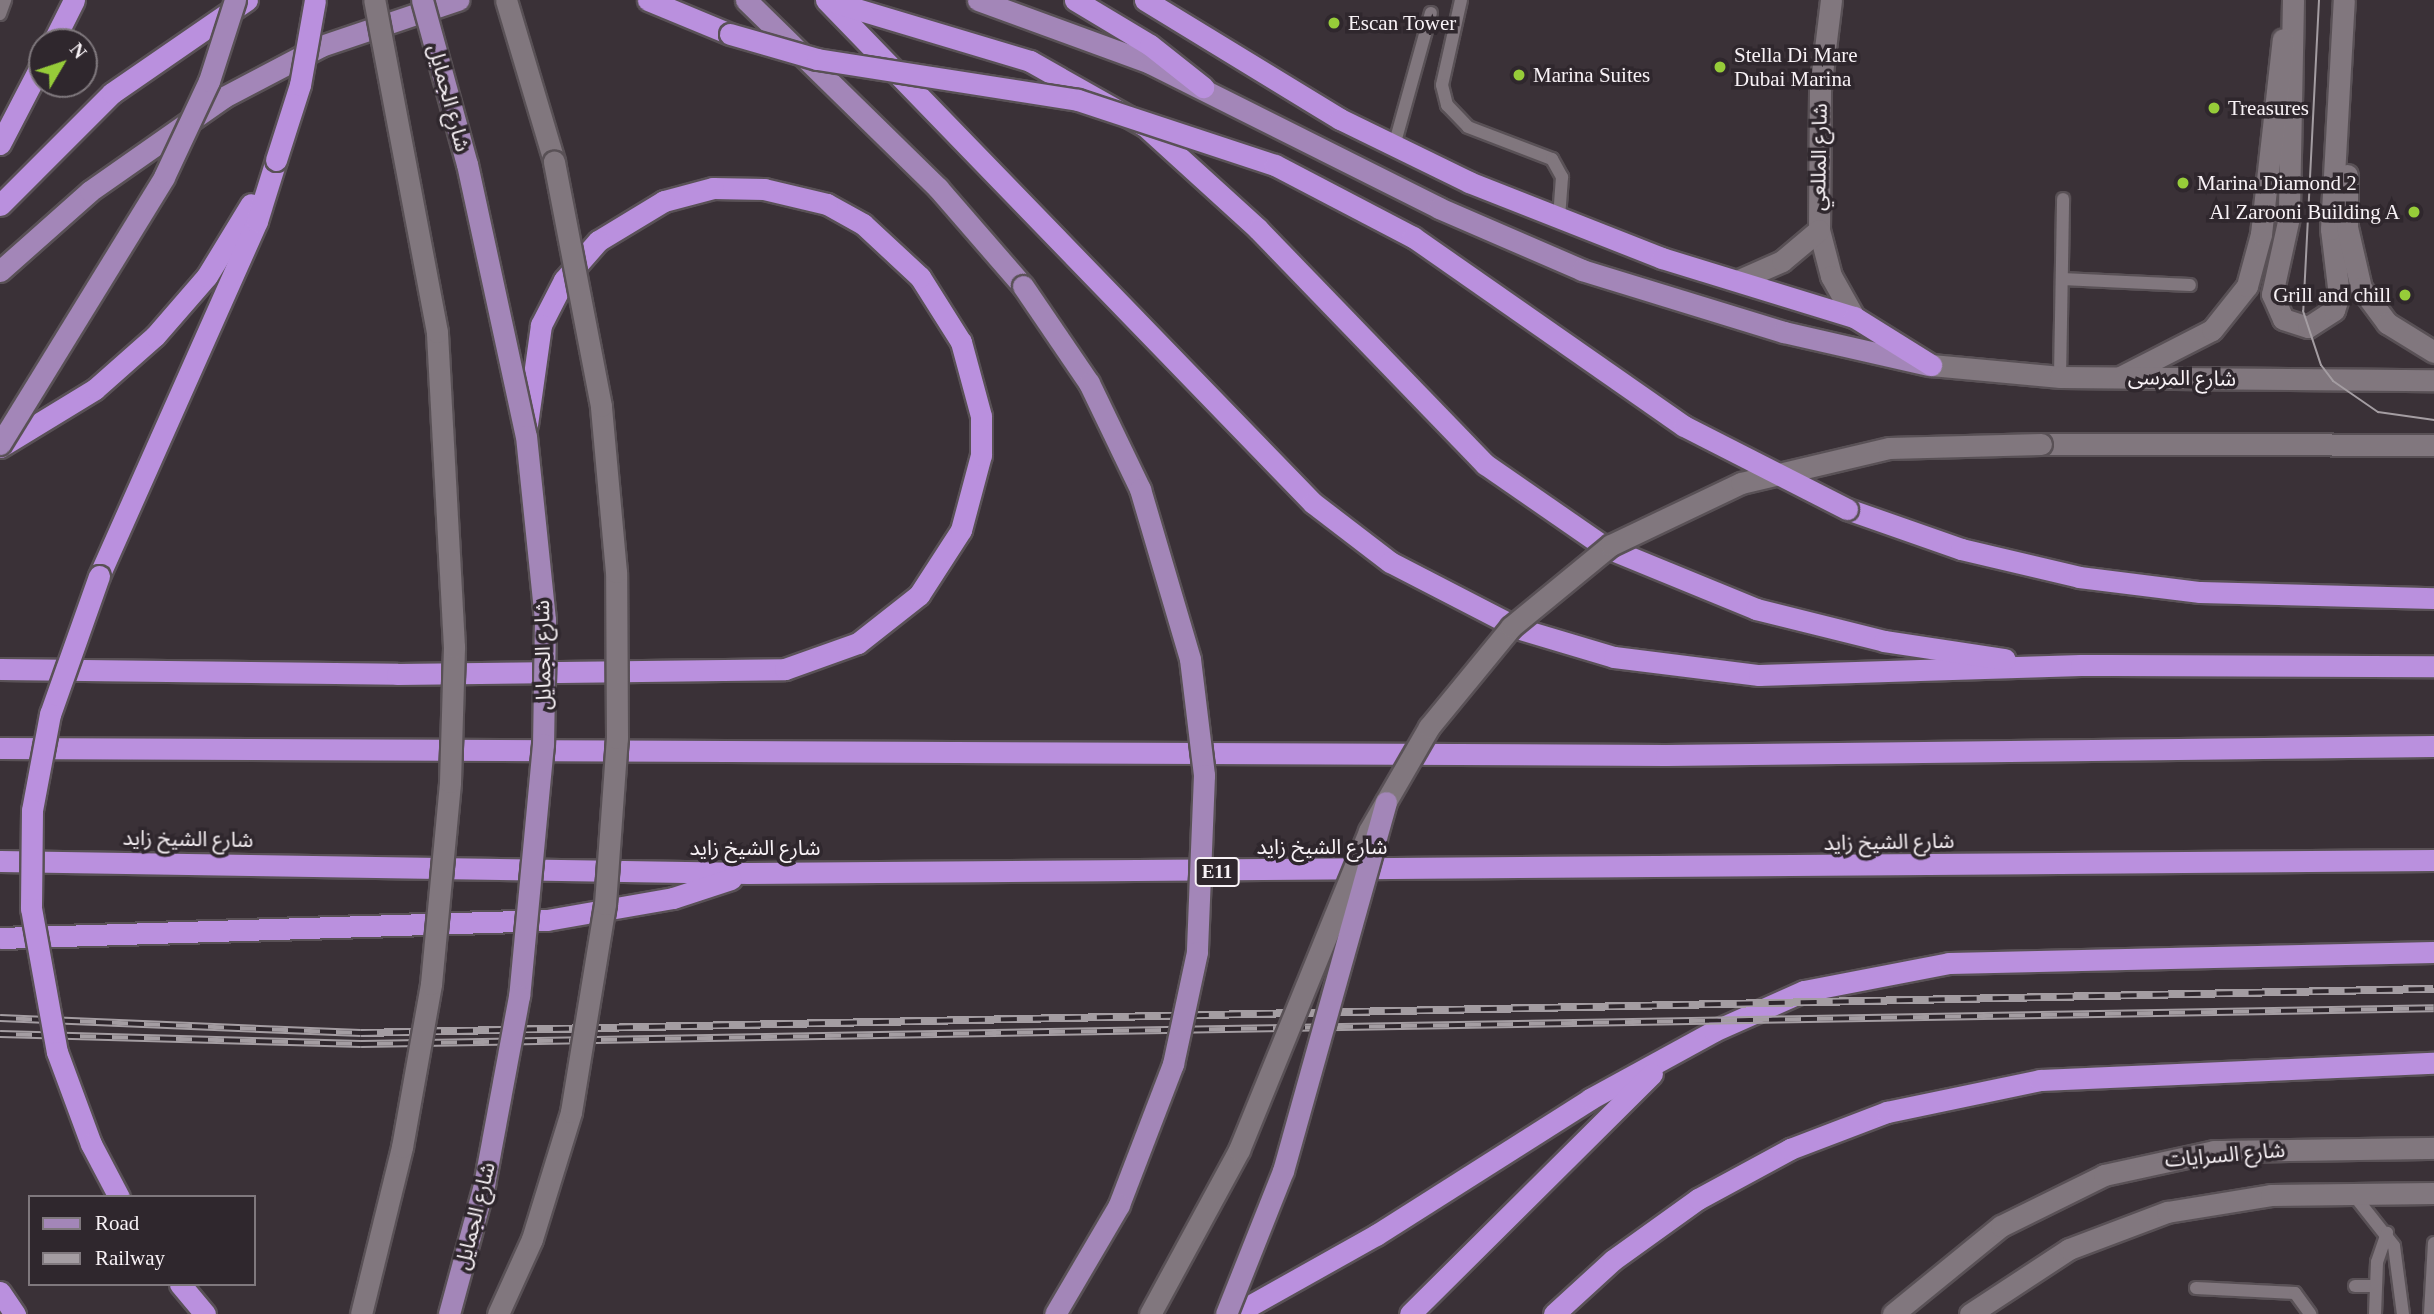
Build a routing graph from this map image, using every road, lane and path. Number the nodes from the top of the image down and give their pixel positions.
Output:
1 (5, 0) edge
2 (235, 0) edge
3 (247, 0) edge
4 (316, 0) edge
5 (374, 0) edge
6 (422, 0) edge
7 (458, 0) edge
8 (506, 0) edge
9 (648, 0) edge
10 (746, 0) edge
11 (826, 0) edge
12 (978, 0) edge
13 (1075, 0) edge
14 (1145, 0) edge
15 (1461, 0) edge
16 (1831, 0) edge
17 (2293, 0) edge
18 (2344, 0) edge
19 (72, 3) edge
20 (0, 13) edge
21 (1431, 13) dead end
22 (60, 28) edge
23 (1203, 87) junction
24 (28, 90) edge
25 (2339, 110) junction
26 (0, 144) edge
27 (1394, 146) junction
28 (276, 160) junction
29 (2063, 200) dead end
30 (0, 205) edge
31 (1559, 218) junction
32 (1819, 230) junction
33 (0, 271) edge
34 (2062, 279) junction
35 (1738, 280) junction
36 (2190, 285) dead end
37 (1854, 317) junction
38 (2434, 352) edge
39 (1931, 365) junction
40 (2060, 377) junction
41 (2120, 377) junction
42 (2434, 380) edge
43 (526, 436) junction
44 (2434, 445) edge
45 (0, 446) edge
46 (2434, 598) edge
47 (2081, 664) junction
48 (2434, 666) edge
49 (0, 669) edge
50 (2434, 746) edge
51 (0, 748) edge
52 (1386, 802) junction
53 (2434, 860) edge
54 (0, 861) edge
55 (748, 873) junction
56 (0, 938) edge
57 (2434, 952) edge
58 (1672, 1057) junction
59 (2434, 1063) edge
60 (2434, 1148) edge
61 (2350, 1191) junction
62 (2434, 1193) edge
63 (118, 1195) edge
64 (2387, 1233) junction
65 (2434, 1243) edge
66 (182, 1286) edge
67 (2355, 1286) dead end
68 (2375, 1286) junction
69 (2196, 1288) dead end
70 (0, 1292) edge
71 (15, 1314) edge
72 (205, 1314) edge
73 (360, 1314) edge
74 (449, 1314) edge
75 (498, 1314) edge
76 (1055, 1314) edge
77 (1150, 1314) edge
78 (1226, 1314) edge
79 (1235, 1314) edge
80 (1409, 1314) edge
81 (1554, 1314) edge
82 (1893, 1314) edge
83 (1970, 1314) edge
84 (2310, 1314) edge
85 (2375, 1314) edge
86 (2403, 1314) edge
87 (2430, 1314) edge

1 - 20 lane
2 - 45 main road, bridge
3 - 30 highway
4 - 28 highway, bridge
5 - 73 street, bridge
6 - 43 main road, شارع الجمايل, bridge
7 - 33 main road
8 - 75 street, bridge
9 - 46 highway, bridge
10 - 76 main road, bridge
11 - 47 highway
11 - 47 highway, bridge
12 - 23 main road
13 - 23 highway
14 - 27 highway
15 - 31 lane
16 - 32 street, شارع المللعي
17 - 25 street
17 - 41 street
18 - 25 street
19 - 22 highway
21 - 27 lane
23 - 39 main road
24 - 26 highway
25 - 38 street
27 - 31 highway
28 - 45 highway
28 - 63 highway, bridge
29 - 34 lane
31 - 35 highway
32 - 35 street, شارع المللعي
32 - 37 street, شارع المللعي
34 - 36 lane
34 - 40 lane
35 - 37 highway
37 - 39 highway
39 - 40 street, شارع المرسى
40 - 41 street, شارع المرسى
41 - 42 street, شارع المرسى
43 - 49 highway, bridge
43 - 74 main road, شارع الجمايل, bridge
44 - 52 street, bridge
47 - 48 highway
50 - 51 highway
52 - 77 street, bridge
52 - 78 main road, bridge
53 - 55 highway, شارع الشيخ زايد / E11
54 - 55 highway, شارع الشيخ زايد / E11
55 - 56 highway
57 - 58 highway
58 - 79 highway
58 - 80 highway
59 - 81 highway
60 - 82 street, شارع السرايات
61 - 62 street
61 - 64 lane
61 - 83 street
64 - 68 lane
64 - 86 lane
65 - 87 lane
66 - 72 highway
67 - 68 lane
68 - 85 lane
69 - 84 lane
70 - 71 highway

